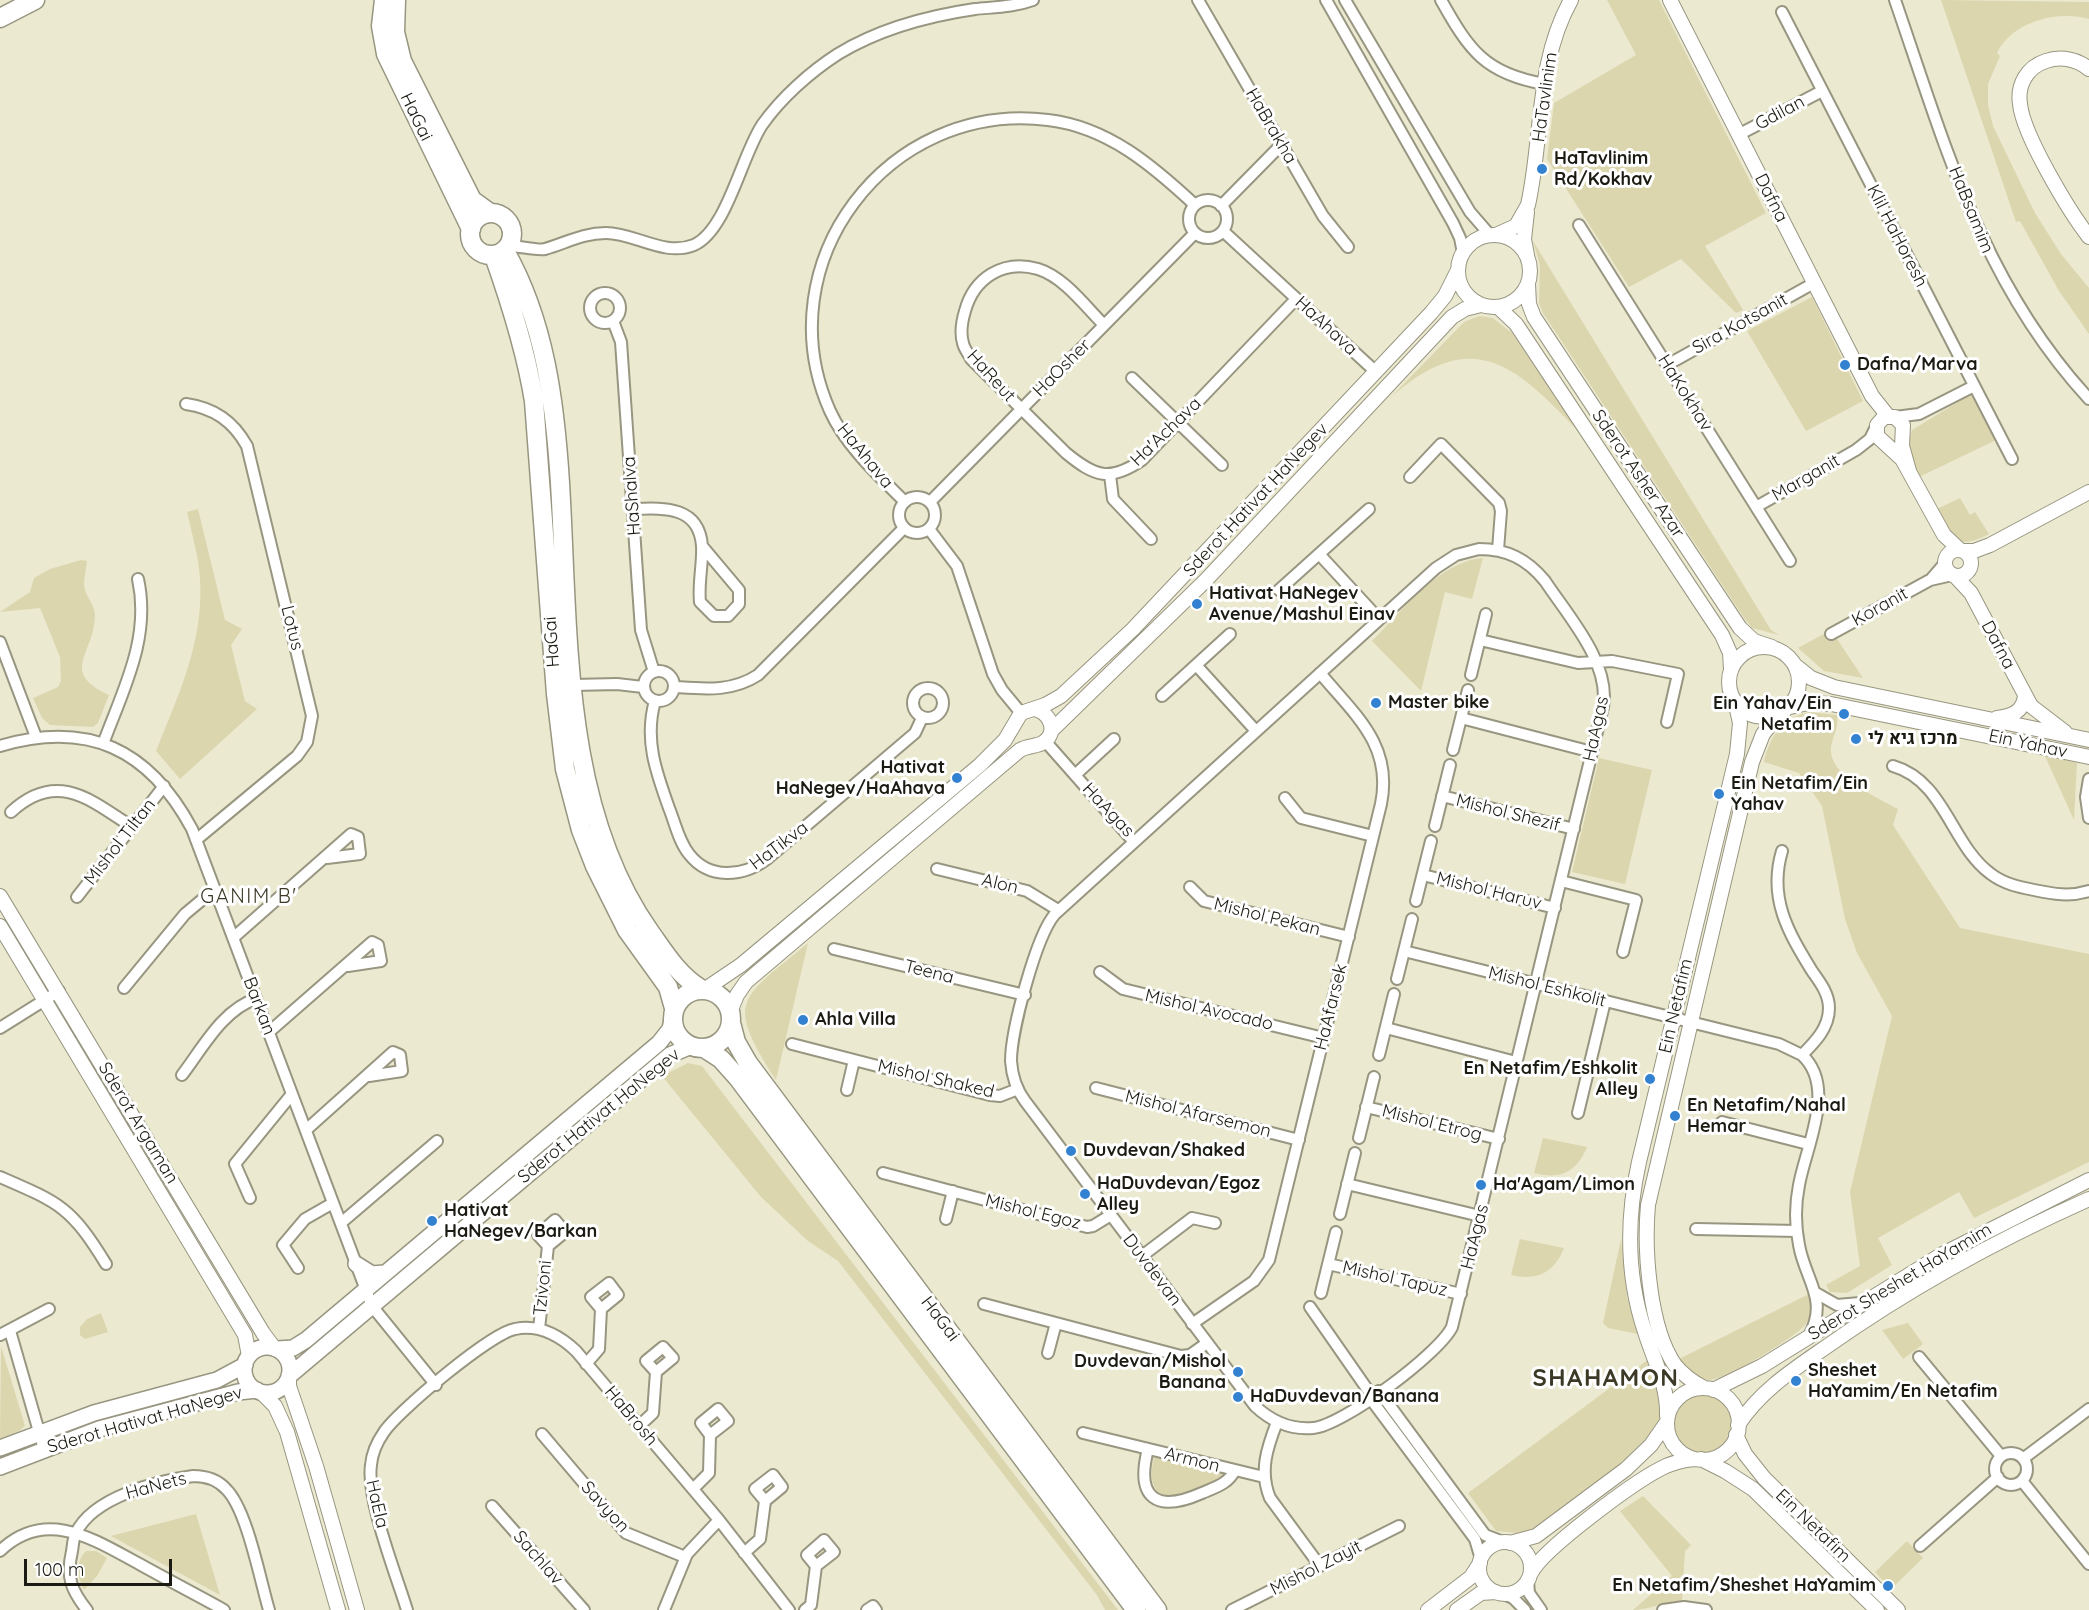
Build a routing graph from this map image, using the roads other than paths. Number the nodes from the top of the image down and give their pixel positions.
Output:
1 (35, 0) edge
2 (384, 0) edge
3 (396, 0) edge
4 (1033, 0) edge
5 (1198, 0) edge
6 (1326, 0) edge
7 (1345, 0) edge
8 (1441, 0) edge
9 (1571, 0) edge
10 (1670, 0) edge
11 (1895, 0) edge
12 (1782, 12) dead end
13 (0, 18) edge
14 (2089, 69) edge
15 (1545, 84) junction
16 (1822, 91) junction
17 (1738, 135) junction
18 (1281, 145) junction
19 (1529, 198) junction
20 (1195, 205) junction
21 (1221, 206) junction
22 (490, 213) junction
23 (1580, 225) dead end
24 (471, 228) junction
25 (1222, 231) junction
26 (1195, 233) junction
27 (1493, 235) junction
28 (2089, 237) edge
29 (1348, 247) dead end
30 (503, 251) junction
31 (1463, 253) junction
32 (1527, 257) junction
33 (1458, 270) junction
34 (1814, 283) junction
35 (1528, 284) junction
36 (1296, 299) junction
37 (1481, 305) junction
38 (1498, 307) junction
39 (613, 321) dead end
40 (1104, 325) junction
41 (1667, 365) junction
42 (1376, 372) junction
43 (1132, 378) dead end
44 (1974, 387) junction
45 (1872, 396) junction
46 (2089, 399) edge
47 (186, 404) dead end
48 (1022, 409) junction
49 (1918, 414) junction
50 (1892, 417) junction
51 (1178, 422) junction
52 (1876, 426) junction
53 (1903, 434) junction
54 (1886, 444) junction
55 (1857, 450) junction
56 (2012, 459) dead end
57 (1222, 465) dead end
58 (1909, 471) junction
59 (1110, 475) junction
60 (1410, 477) dead end
61 (2089, 492) edge
62 (905, 502) junction
63 (930, 502) junction
64 (1756, 507) junction
65 (633, 509) junction
66 (1369, 509) dead end
67 (904, 528) junction
68 (929, 529) junction
69 (1943, 533) junction
70 (1151, 538) dead end
71 (1990, 545) junction
72 (702, 546) junction
73 (1498, 550) junction
74 (1962, 551) junction
75 (1319, 554) junction
76 (1790, 561) dead end
77 (1945, 561) junction
78 (1970, 569) junction
79 (1954, 576) junction
80 (138, 579) dead end
81 (1930, 580) junction
82 (1279, 590) dead end
83 (1971, 593) junction
84 (1486, 614) dead end
85 (1380, 619) junction
86 (1230, 634) dead end
87 (1831, 634) dead end
88 (1480, 640) junction
89 (0, 642) edge
90 (1772, 647) junction
91 (3, 657) edge
92 (1597, 662) junction
93 (1196, 665) junction
94 (1796, 666) junction
95 (1731, 669) junction
96 (654, 672) junction
97 (1320, 674) junction
98 (1471, 675) dead end
99 (573, 685) junction
100 (644, 687) junction
101 (675, 687) junction
102 (1468, 690) dead end
103 (1162, 696) dead end
104 (2025, 696) junction
105 (655, 701) junction
106 (1735, 701) junction
107 (1784, 711) junction
108 (1023, 715) junction
109 (922, 718) dead end
110 (1461, 718) junction
111 (1988, 719) junction
112 (1667, 722) dead end
113 (1256, 731) junction
114 (36, 737) junction
115 (2072, 737) junction
116 (1043, 739) junction
117 (1114, 739) dead end
118 (2089, 740) edge
119 (103, 744) junction
120 (0, 746) edge
121 (1453, 750) dead end
122 (1592, 752) junction
123 (2089, 757) edge
124 (1449, 765) dead end
125 (1893, 766) dead end
126 (1075, 775) junction
127 (2089, 779) edge
128 (164, 786) junction
129 (1442, 796) junction
130 (1285, 798) dead end
131 (11, 812) dead end
132 (2089, 819) edge
133 (132, 826) junction
134 (1435, 826) dead end
135 (1574, 829) junction
136 (1373, 836) junction
137 (196, 840) junction
138 (1431, 841) dead end
139 (1134, 842) junction
140 (1782, 851) dead end
141 (327, 858) dead end
142 (937, 869) dead end
143 (1423, 875) junction
144 (1561, 881) junction
145 (1190, 887) dead end
146 (215, 889) junction
147 (2089, 891) edge
148 (0, 896) edge
149 (76, 897) dead end
150 (1416, 901) dead end
151 (1555, 908) junction
152 (1058, 910) junction
153 (1412, 919) dead end
154 (0, 926) edge
155 (1349, 937) junction
156 (233, 938) junction
157 (834, 949) dead end
158 (1404, 951) junction
159 (1623, 952) dead end
160 (348, 966) dead end
161 (1100, 972) dead end
162 (1397, 979) dead end
163 (1536, 984) junction
164 (123, 988) dead end
165 (702, 989) junction
166 (59, 991) junction
167 (1394, 994) dead end
168 (1025, 995) junction
169 (45, 999) junction
170 (256, 999) junction
171 (1605, 1001) junction
172 (673, 1014) junction
173 (1674, 1017) junction
174 (730, 1018) junction
175 (1690, 1022) junction
176 (0, 1028) edge
177 (1386, 1028) junction
178 (269, 1032) junction
179 (1324, 1038) junction
180 (792, 1044) dead end
181 (698, 1047) junction
182 (1379, 1055) dead end
183 (1802, 1055) junction
184 (854, 1060) junction
185 (1516, 1062) junction
186 (182, 1075) dead end
187 (369, 1076) dead end
188 (1374, 1077) dead end
189 (1096, 1088) dead end
190 (1017, 1089) junction
191 (847, 1090) dead end
192 (292, 1094) junction
193 (1366, 1107) junction
194 (1578, 1113) dead end
195 (1722, 1122) dead end
196 (306, 1130) junction
197 (1359, 1138) dead end
198 (1498, 1139) junction
199 (1299, 1140) junction
200 (437, 1141) dead end
201 (1808, 1144) junction
202 (1355, 1153) dead end
203 (884, 1173) dead end
204 (0, 1177) edge
205 (2089, 1180) edge
206 (1347, 1184) junction
207 (952, 1191) junction
208 (250, 1198) dead end
209 (2089, 1199) edge
210 (333, 1203) junction
211 (1340, 1214) dead end
212 (1111, 1215) junction
213 (1480, 1216) junction
214 (946, 1219) dead end
215 (341, 1223) junction
216 (1215, 1223) dead end
217 (1696, 1229) dead end
218 (1797, 1231) junction
219 (1336, 1232) dead end
220 (548, 1246) dead end
221 (1142, 1256) junction
222 (106, 1264) dead end
223 (356, 1264) junction
224 (1328, 1264) junction
225 (298, 1268) dead end
226 (384, 1273) junction
227 (366, 1289) junction
228 (1321, 1293) dead end
229 (1816, 1293) junction
230 (1461, 1294) junction
231 (1860, 1303) junction
232 (984, 1304) dead end
233 (372, 1306) junction
234 (1310, 1307) dead end
235 (49, 1309) dead end
236 (601, 1309) dead end
237 (1056, 1323) junction
238 (1192, 1324) junction
239 (539, 1329) junction
240 (5, 1333) edge
241 (1809, 1336) junction
242 (1207, 1343) junction
243 (276, 1349) junction
244 (1048, 1353) dead end
245 (1918, 1357) dead end
246 (247, 1360) junction
247 (586, 1364) junction
248 (656, 1372) dead end
249 (289, 1377) junction
250 (436, 1385) junction
251 (1708, 1389) junction
252 (259, 1391) junction
253 (1374, 1395) junction
254 (2089, 1409) edge
255 (1667, 1419) junction
256 (1277, 1422) junction
257 (639, 1426) junction
258 (1737, 1430) junction
259 (39, 1432) junction
260 (1083, 1433) dead end
261 (542, 1434) dead end
262 (710, 1435) dead end
263 (0, 1448) edge
264 (44, 1449) junction
265 (1148, 1449) junction
266 (2001, 1456) junction
267 (2024, 1458) junction
268 (1698, 1459) junction
269 (0, 1467) edge
270 (1235, 1470) junction
271 (1998, 1477) junction
272 (1264, 1478) junction
273 (2022, 1481) junction
274 (693, 1489) junction
275 (765, 1501) dead end
276 (492, 1506) dead end
277 (719, 1520) junction
278 (1399, 1526) dead end
279 (76, 1533) junction
280 (1507, 1543) junction
281 (1920, 1546) dead end
282 (0, 1551) edge
283 (744, 1553) junction
284 (685, 1557) junction
285 (1481, 1561) junction
286 (2089, 1564) edge
287 (816, 1566) dead end
288 (1320, 1566) junction
289 (1529, 1577) junction
290 (1500, 1593) junction
291 (87, 1610) edge
292 (224, 1610) edge
293 (269, 1610) edge
294 (338, 1610) edge
295 (357, 1610) edge
296 (407, 1610) edge
297 (584, 1610) edge
298 (664, 1610) edge
299 (789, 1610) edge
300 (805, 1610) edge
301 (867, 1610) edge
302 (876, 1610) edge
303 (1136, 1610) edge
304 (1158, 1610) edge
305 (1232, 1610) edge
306 (1428, 1610) edge
307 (1457, 1610) edge
308 (1525, 1610) edge
309 (1541, 1610) edge
310 (1663, 1610) edge
311 (1706, 1610) edge
312 (1877, 1610) edge
313 (1898, 1610) edge

1 - 13 highway
2 - 24 highway, HaGai
3 - 22 highway, HaGai
4 - 30 street
5 - 18 street, HaBrakha
6 - 31 street
7 - 27 street
8 - 15 street
9 - 15 street, HaTavlinim
10 - 17 street, Dafna
11 - 46 street, HaBsamim
12 - 16 street, Klil HaHoresh
14 - 28 street
15 - 19 street, HaTavlinim
16 - 17 street, Gdilan
16 - 44 street, Klil HaHoresh
17 - 34 street, Dafna
18 - 21 street
18 - 29 street, HaBrakha
19 - 27 street, HaTavlinim
19 - 32 street, HaTavlinim
20 - 21 street
20 - 26 street
20 - 62 street, HaAhava
21 - 25 street
22 - 24 highway
22 - 30 highway
23 - 41 street, HaKokhav
24 - 30 highway
25 - 26 street
25 - 36 street, HaAhava
26 - 40 street, HaOsher
27 - 31 street
27 - 32 street
30 - 99 highway, HaGai
30 - 172 highway, HaGai
31 - 33 street
32 - 35 street
33 - 37 street
33 - 42 street, Sderot Hativat HaNegev
34 - 41 street, Sira Kotsanit
34 - 45 street, Dafna
35 - 38 street
35 - 90 street, Sderot Asher Azar
36 - 42 street, HaAhava
36 - 51 street, Ha'Achava
37 - 38 street
37 - 116 street, Sderot Hativat HaNegev
38 - 95 street, Sderot Asher Azar
39 - 65 street, HaShalva
40 - 48 street, HaOsher
40 - 48 street, HaReut
41 - 64 street, HaKokhav
42 - 108 street, Sderot Hativat HaNegev
43 - 51 street
44 - 49 street
44 - 56 street, Klil HaHoresh
45 - 50 street, Dafna
45 - 52 street, Dafna
47 - 137 street, Lotus
48 - 59 street, Ha'Achava
48 - 63 street, HaOsher
49 - 50 street
49 - 53 street
50 - 52 street
50 - 53 street
51 - 57 street
51 - 59 street, Ha'Achava
52 - 54 street
52 - 55 street, Marganit
53 - 54 street
53 - 58 street
54 - 55 street, Marganit
54 - 58 street
55 - 64 street, Marganit
58 - 69 street
59 - 70 street
60 - 73 street
61 - 71 street
62 - 63 street
62 - 67 street
63 - 68 street
64 - 76 street, HaKokhav
65 - 72 street
65 - 96 street, HaShalva
66 - 75 street
67 - 68 street
67 - 101 street
68 - 108 street
69 - 74 street
69 - 77 street
71 - 74 street
71 - 78 street
72 - 72 street
73 - 85 street, HaAgas
73 - 92 street, HaAgas
74 - 77 street
74 - 78 street
75 - 82 street
75 - 85 street
77 - 79 street
77 - 81 street, Koranit
78 - 79 street
78 - 83 street, Dafna
79 - 81 street, Koranit
79 - 83 street, Dafna
80 - 119 street
81 - 87 street, Koranit
83 - 104 street, Dafna
84 - 88 street
85 - 97 street, HaAgas
86 - 93 street
88 - 92 street
88 - 98 street
89 - 91 street
90 - 94 street
90 - 95 street
91 - 114 street
92 - 112 street
92 - 122 street, HaAgas
93 - 103 street
93 - 113 street
94 - 107 street
94 - 111 street, Ein Yahav
95 - 106 street
96 - 100 street
96 - 101 street
97 - 113 street, HaAgas
97 - 136 street, HaAfarsek
99 - 100 street
99 - 165 highway, HaGai
100 - 105 street
101 - 105 street
102 - 110 street
104 - 111 street
104 - 115 street, Dafna
105 - 109 street, HaTikva
106 - 107 street
106 - 173 street, Ein Netafim
107 - 123 street, Ein Yahav
107 - 175 street, Ein Netafim
108 - 116 street
108 - 116 street
108 - 165 street, Sderot Hativat HaNegev
110 - 121 street
110 - 122 street
111 - 115 street, Ein Yahav
113 - 139 street, HaAgas
114 - 119 street, Barkan
114 - 120 street, Barkan
115 - 118 street, Ein Yahav
116 - 126 street, HaAgas
116 - 174 street, Sderot Hativat HaNegev
117 - 126 street
119 - 128 street, Barkan
122 - 135 street, HaAgas
124 - 129 street, Mishol Shezif
125 - 147 street
126 - 139 street, HaAgas
127 - 132 street
128 - 133 street, Mishol Tiltan
128 - 137 street, Barkan
129 - 134 street, Mishol Shezif
129 - 135 street, Mishol Shezif
130 - 136 street
131 - 133 street
133 - 149 street, Mishol Tiltan
135 - 144 street, HaAgas
136 - 155 street, HaAfarsek
137 - 146 street, Barkan
138 - 143 street, Mishol Haruv
139 - 152 street, Duvdevan
140 - 183 street
141 - 156 street
142 - 152 street, Alon
143 - 150 street, Mishol Haruv
143 - 151 street, Mishol Haruv
144 - 151 street, HaAgas
144 - 159 street
145 - 155 street, Mishol Pekan
146 - 156 street, Barkan
146 - 164 street
148 - 166 street, Sderot Argaman
151 - 163 street, HaAgas
152 - 168 street, Duvdevan
153 - 158 street
154 - 169 street, Sderot Argaman
155 - 179 street, HaAfarsek
156 - 170 street, Barkan
157 - 168 street, Teena
158 - 162 street
158 - 163 street, Mishol Eshkolit
160 - 178 street
161 - 179 street, Mishol Avocado
163 - 171 street, Mishol Eshkolit
163 - 185 street, HaAgas
165 - 172 highway
165 - 174 highway
166 - 169 street
166 - 243 street, Sderot Argaman
167 - 177 street
168 - 190 street, Duvdevan
169 - 176 street
169 - 246 street, Sderot Argaman
170 - 178 street, Barkan
170 - 186 street
171 - 173 street, Mishol Eshkolit
171 - 194 street
172 - 181 highway
172 - 226 main road, Sderot Hativat HaNegev
173 - 175 street, Mishol Eshkolit
173 - 255 street, Ein Netafim
174 - 181 highway
174 - 304 highway, HaGai
175 - 183 street, Mishol Eshkolit
175 - 251 street, Ein Netafim
177 - 182 street
177 - 185 street
178 - 192 street, Barkan
179 - 199 street, HaAfarsek
180 - 184 street, Mishol Shaked
181 - 233 main road, Sderot Hativat HaNegev
181 - 303 highway, HaGai
183 - 201 street
184 - 190 street, Mishol Shaked
184 - 191 street, Mishol Shaked
185 - 198 street, HaAgas
187 - 196 street
188 - 193 street, Mishol Etrog
189 - 199 street, Mishol Afarsemon
190 - 212 street, Duvdevan
192 - 196 street, Barkan
192 - 208 street
193 - 197 street, Mishol Etrog
193 - 198 street, Mishol Etrog
195 - 201 street
196 - 210 street, Barkan
198 - 213 street, HaAgas
199 - 238 street, HaAfarsek
200 - 215 street
201 - 218 street
202 - 206 street
203 - 207 street, Mishol Egoz
204 - 222 street
205 - 231 street, Sderot Sheshet HaYamim
206 - 211 street
206 - 213 street
207 - 212 street, Mishol Egoz
207 - 214 street
209 - 258 street, Sderot Sheshet HaYamim
210 - 215 street, Barkan
210 - 225 street
212 - 221 street, Duvdevan
213 - 230 street, HaAgas
215 - 223 street, Barkan
216 - 221 street
217 - 218 street
218 - 229 street
219 - 224 street, Mishol Tapuz
220 - 239 street, Tzivoni
221 - 238 street, Duvdevan
223 - 226 main road
223 - 227 street, Barkan
224 - 228 street, Mishol Tapuz
224 - 230 street, Mishol Tapuz
226 - 227 main road, Sderot Hativat HaNegev
227 - 233 street, Barkan
227 - 243 main road, Sderot Hativat HaNegev
229 - 231 street
229 - 241 street
230 - 253 street, HaAgas
231 - 241 street, Sderot Sheshet HaYamim
232 - 237 street
233 - 249 main road, Sderot Hativat HaNegev
233 - 250 street, Barkan
234 - 253 street
235 - 240 street
236 - 247 street
237 - 242 street
237 - 244 street
238 - 242 street, Duvdevan
239 - 247 street, HaBrosh
239 - 250 street, HaBrosh
240 - 259 street
241 - 251 street, Sderot Sheshet HaYamim
242 - 256 street, Duvdevan
243 - 246 main road
243 - 249 main road
245 - 266 street
246 - 252 main road
246 - 259 main road, Sderot Hativat HaNegev
247 - 257 street, HaBrosh
248 - 257 street
249 - 252 main road
249 - 295 street
250 - 296 street, HaEla
251 - 255 street
251 - 258 street
252 - 264 main road, Sderot Hativat HaNegev
252 - 294 street
253 - 256 street, Duvdevan
253 - 280 street
253 - 285 street
254 - 267 street
255 - 268 street
255 - 280 street
256 - 272 street
257 - 274 street, HaBrosh
258 - 268 street
258 - 313 street, Ein Netafim
259 - 263 main road, Sderot Hativat HaNegev
259 - 264 street
260 - 265 street, Armon
261 - 284 street, Savyon
262 - 274 street
264 - 269 main road, Sderot Hativat HaNegev
265 - 270 street, Armon
265 - 270 street, Armon
266 - 267 street
266 - 271 street
267 - 273 street
268 - 289 street
268 - 312 street, Ein Netafim
270 - 272 street, Armon
271 - 273 street
271 - 281 street
272 - 288 street
273 - 286 street
274 - 277 street, HaBrosh
275 - 283 street
276 - 297 street, Sachlav
277 - 283 street, HaBrosh
277 - 284 street
278 - 288 street, Mishol Zayit
279 - 282 street
279 - 291 street
279 - 292 street
279 - 293 street, HaNets
280 - 285 street
280 - 289 street
283 - 299 street, HaBrosh
284 - 298 street
285 - 290 street
285 - 306 street
287 - 300 street
288 - 305 street, Mishol Zayit
289 - 290 street
289 - 309 street
290 - 307 street
290 - 308 street
301 - 302 street
310 - 311 street

